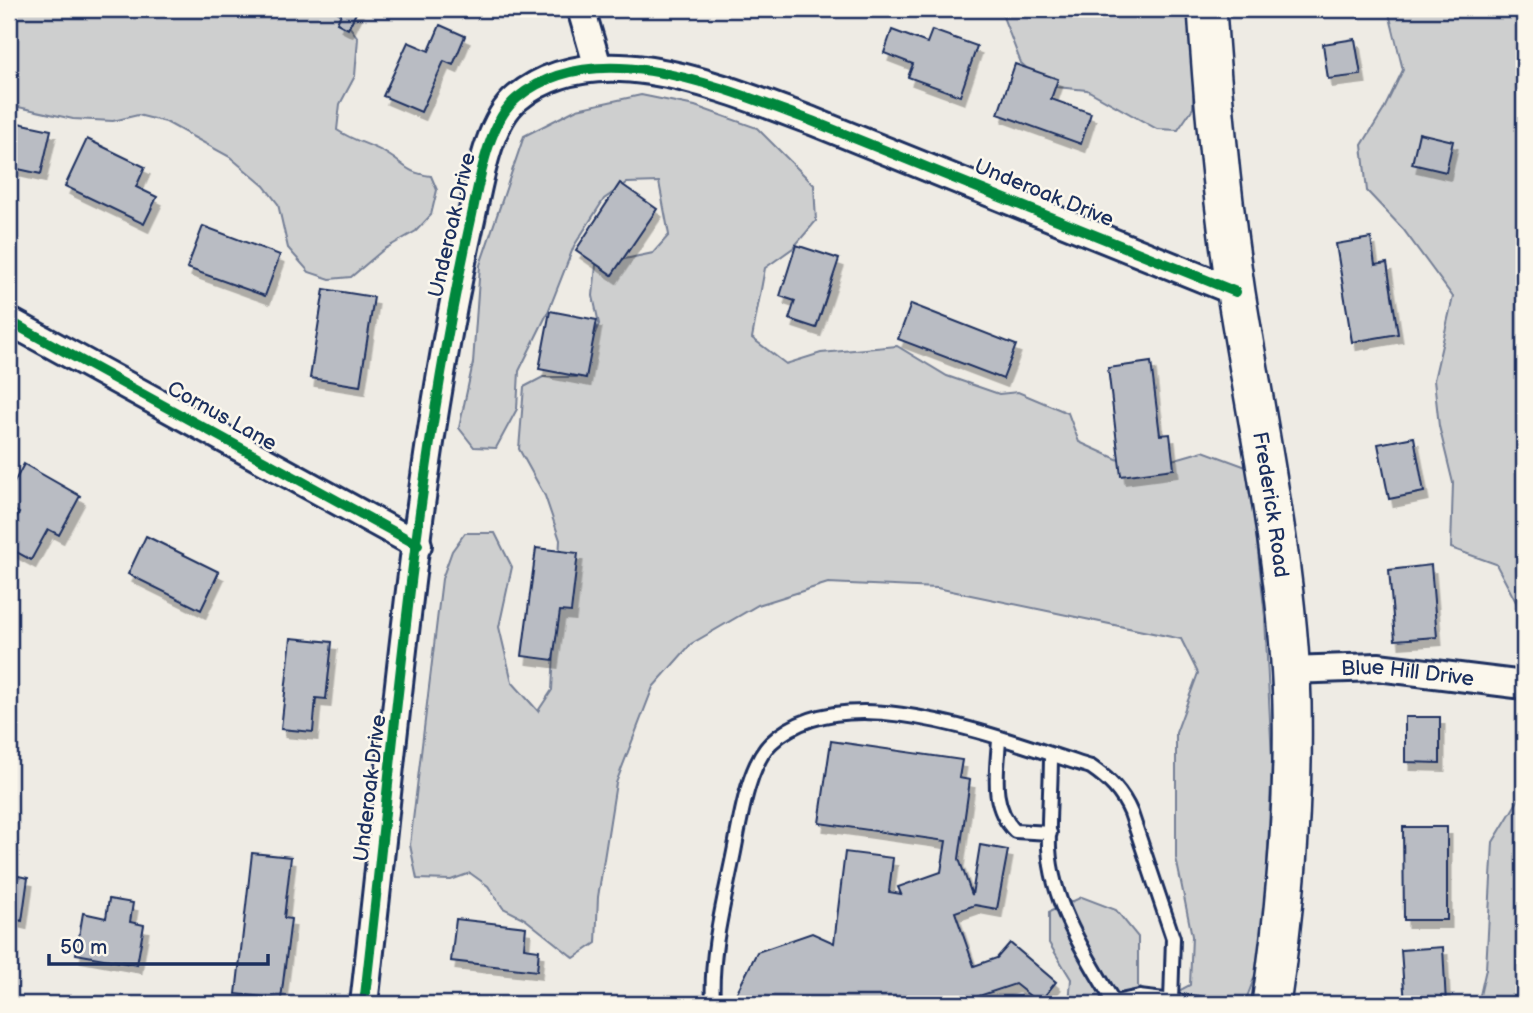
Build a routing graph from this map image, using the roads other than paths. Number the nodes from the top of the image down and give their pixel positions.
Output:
1 (581, 9) edge
2 (1206, 9) edge
3 (598, 67) junction
4 (1236, 292) junction
5 (9, 321) edge
6 (418, 545) junction
7 (1289, 670) junction
8 (1524, 685) edge
9 (999, 740) junction
10 (1051, 755) junction
11 (1050, 833) junction
12 (1171, 1001) junction
13 (1109, 1003) edge
14 (364, 1004) edge
15 (713, 1004) edge
16 (1199, 1004) edge
17 (1271, 1004) edge

1 - 3 street
2 - 4 main road, Frederick Road
3 - 4 street, Underoak Drive
3 - 6 street, Underoak Drive
4 - 7 main road, Frederick Road
5 - 6 street, Cornus Lane
6 - 14 street, Underoak Drive
7 - 8 street, Blue Hill Drive
7 - 17 main road, Frederick Road
9 - 10 lane
9 - 11 lane
9 - 15 lane
10 - 11 lane
10 - 12 lane
11 - 13 lane
12 - 13 lane
12 - 16 lane

